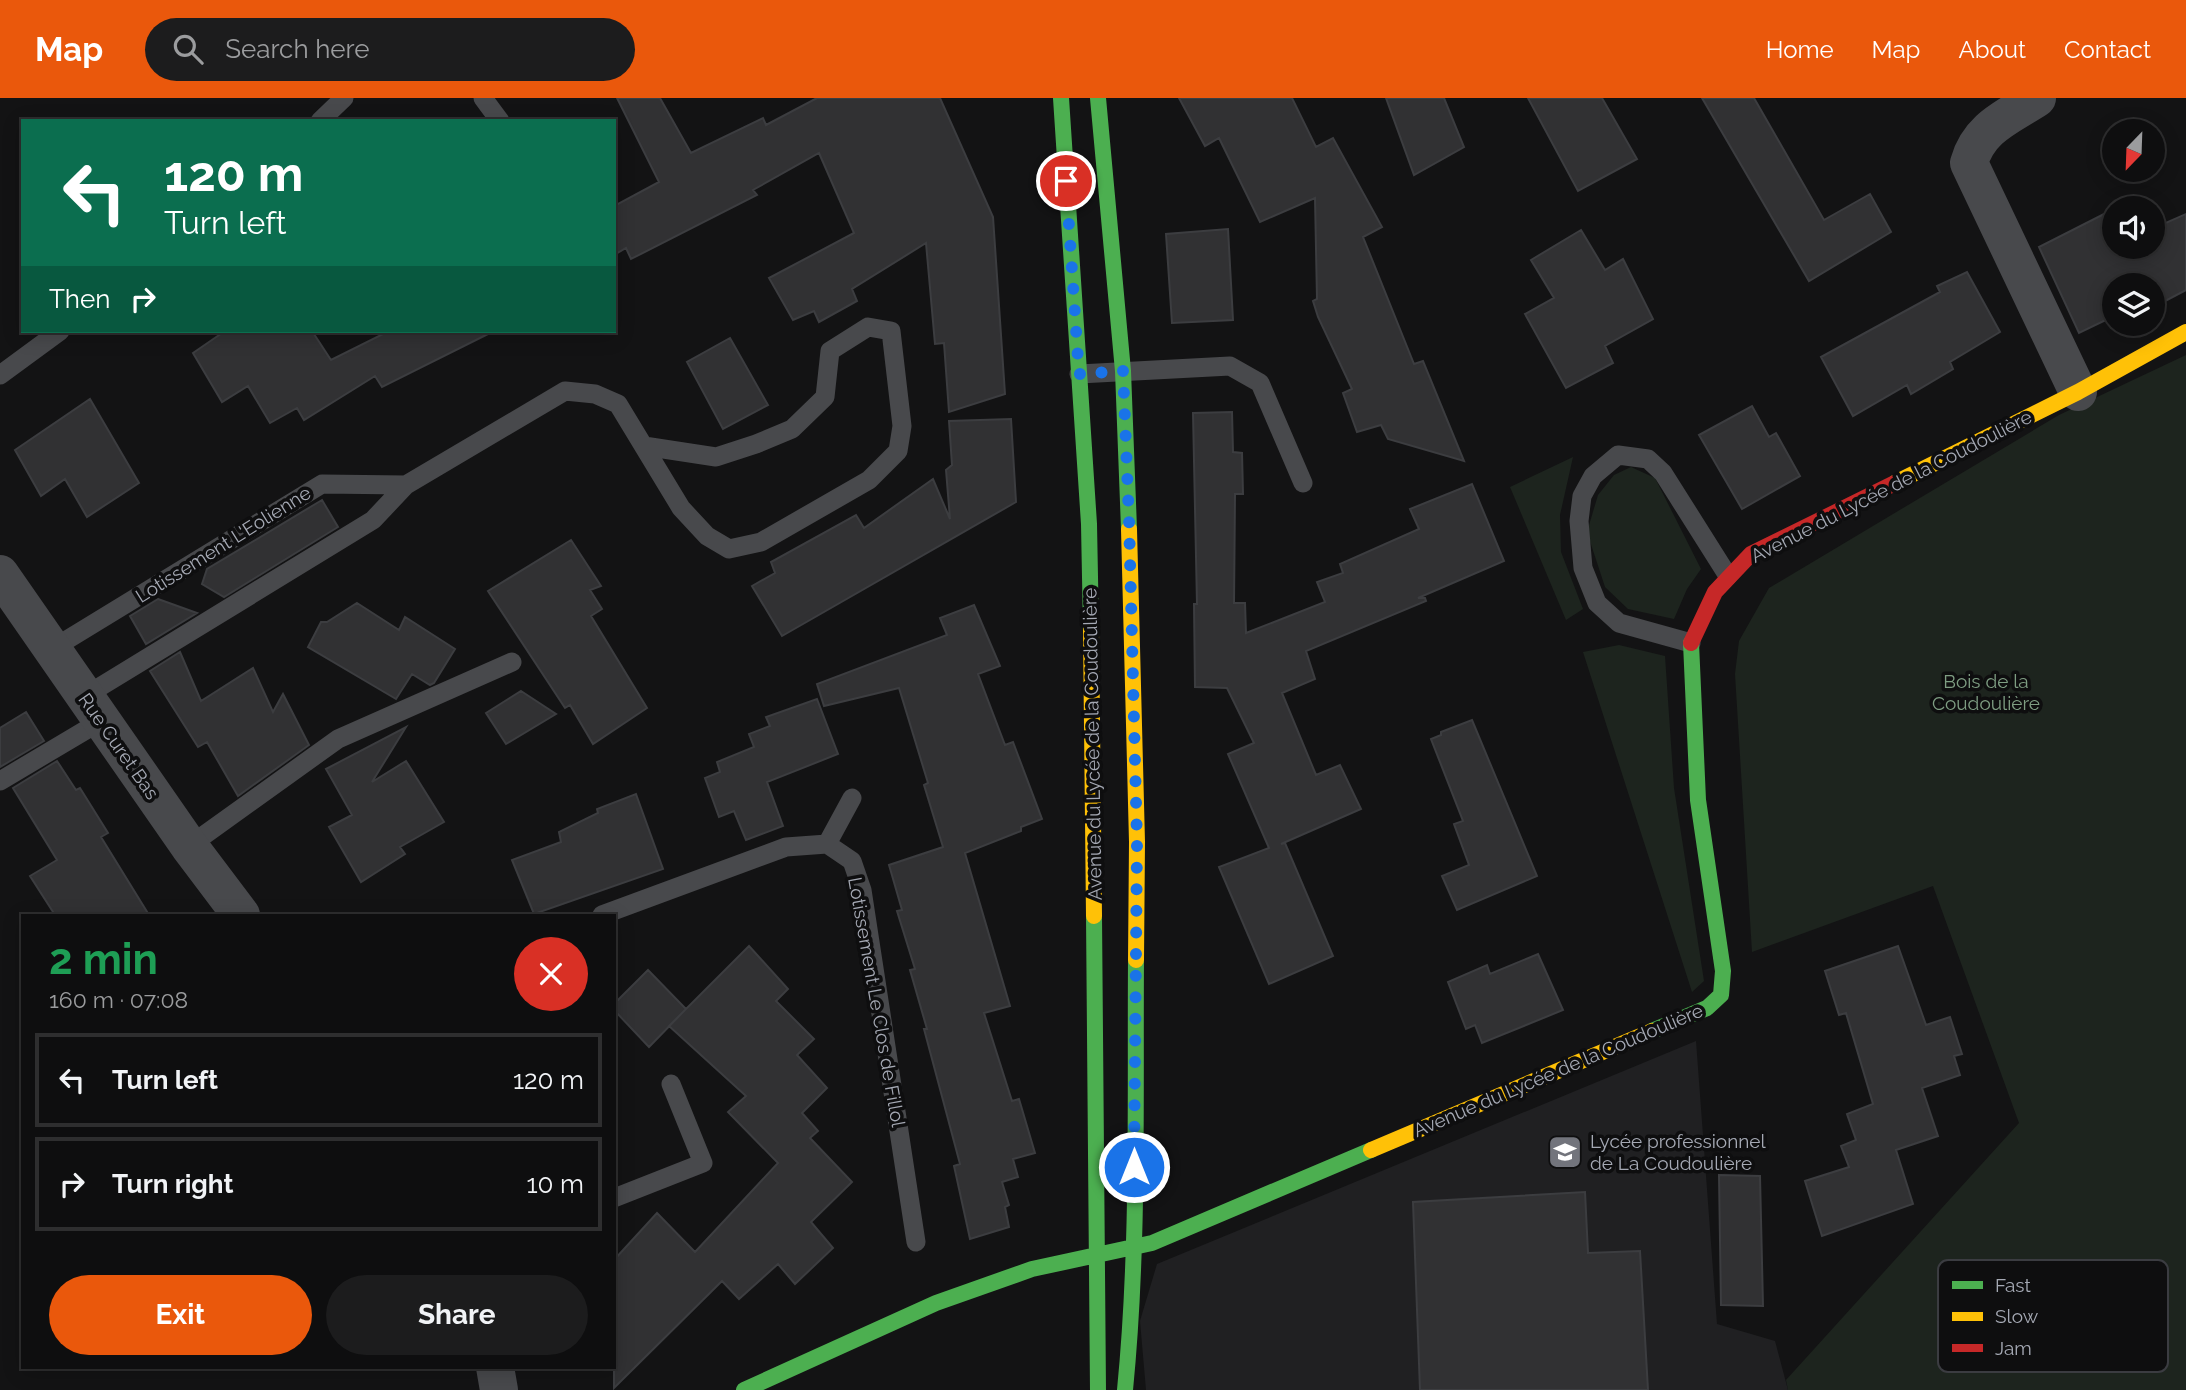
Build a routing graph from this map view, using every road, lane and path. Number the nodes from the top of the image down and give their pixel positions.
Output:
1 (344, 98) edge
2 (483, 98) edge
3 (1061, 98) edge
4 (1098, 98) edge
5 (2037, 98) edge
6 (322, 119) edge
7 (499, 119) edge
8 (2186, 332) edge
9 (57, 333) edge
10 (1123, 371) junction
11 (1079, 374) junction
12 (0, 375) edge
13 (2078, 392) junction
14 (644, 446) junction
15 (1303, 483) dead end
16 (406, 485) junction
17 (0, 574) edge
18 (1728, 576) junction
19 (1691, 643) junction
20 (52, 649) junction
21 (512, 662) dead end
22 (93, 708) junction
23 (0, 781) edge
24 (852, 798) dead end
25 (827, 844) junction
26 (189, 846) junction
27 (241, 914) edge
28 (606, 914) edge
29 (671, 1084) dead end
30 (616, 1197) edge
31 (916, 1242) dead end
32 (1133, 1247) junction
33 (1097, 1255) junction
34 (495, 1369) edge
35 (499, 1390) edge
36 (744, 1390) edge
37 (1098, 1390) edge
38 (1125, 1390) edge

1 - 6 lane
2 - 7 lane
3 - 11 street, Avenue du Lycée de la Coudoulière
4 - 10 street
5 - 13 street
8 - 13 street, Avenue du Lycée de la Coudoulière
9 - 12 lane
10 - 11 lane
10 - 15 lane
10 - 32 street
11 - 33 street, Avenue du Lycée de la Coudoulière
13 - 18 street, Avenue du Lycée de la Coudoulière
14 - 14 lane
14 - 16 lane
16 - 20 lane, Lotissement L'Eolienne
16 - 22 lane
17 - 20 street, Rue Curet Bas
18 - 19 street, Avenue du Lycée de la Coudoulière
18 - 19 lane
19 - 32 street, Avenue du Lycée de la Coudoulière
20 - 22 street, Rue Curet Bas
21 - 26 lane
22 - 23 lane
22 - 26 street, Rue Curet Bas
24 - 25 lane
25 - 28 lane
25 - 31 lane, Lotissement Le Clos de Fillol
26 - 27 street, Rue Curet Bas
29 - 30 lane
32 - 33 street
32 - 38 street
33 - 36 street
33 - 37 street, Avenue du Lycée de la Coudoulière
34 - 35 street

